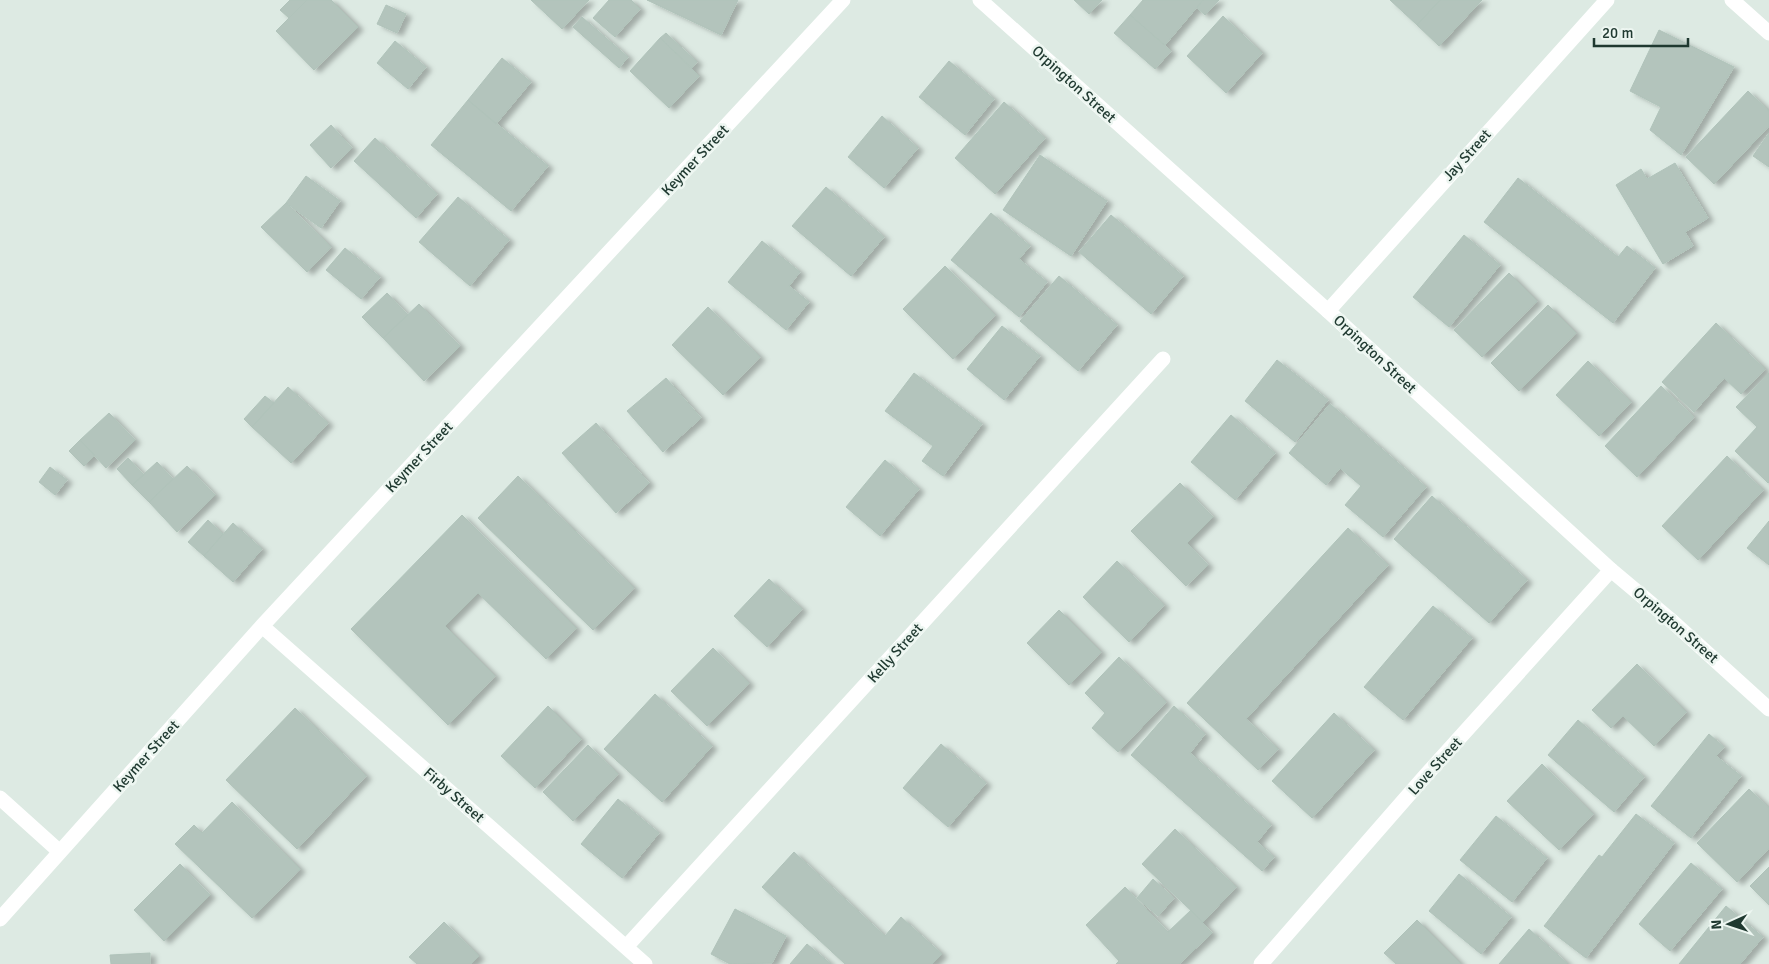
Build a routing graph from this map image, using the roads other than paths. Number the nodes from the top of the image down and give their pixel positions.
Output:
1 (844, 0) edge
2 (980, 0) edge
3 (1606, 0) edge
4 (1732, 0) edge
5 (1769, 33) edge
6 (1328, 311) junction
7 (1163, 359) dead end
8 (1611, 570) junction
9 (262, 626) junction
10 (1769, 709) edge
11 (0, 798) edge
12 (60, 852) junction
13 (0, 918) edge
14 (626, 947) junction
15 (645, 964) edge
16 (1261, 964) edge

1 - 9 street, Keymer Street
2 - 6 street, Orpington Street
3 - 6 street, Jay Street
4 - 5 street
6 - 8 street, Orpington Street
7 - 14 street, Kelly Street
8 - 10 street, Orpington Street
8 - 16 street, Love Street
9 - 12 street, Keymer Street
9 - 14 street, Firby Street
11 - 12 street
12 - 13 street, Keymer Street
14 - 15 street, Firby Street

